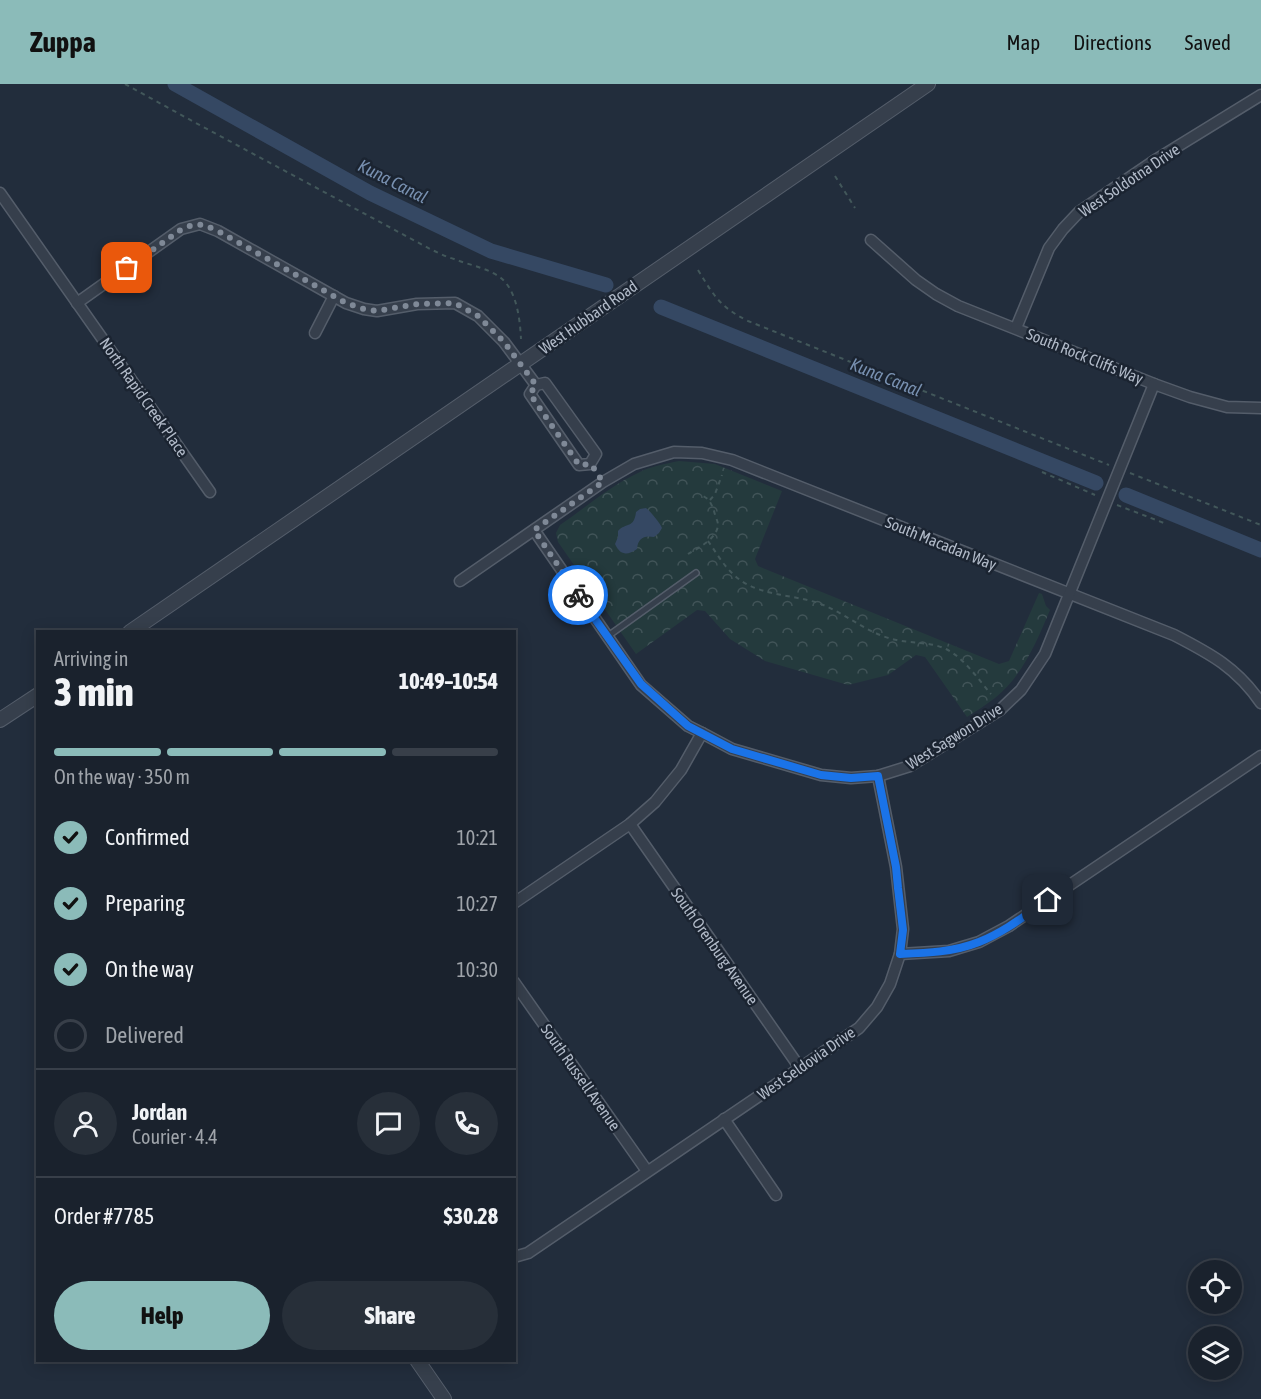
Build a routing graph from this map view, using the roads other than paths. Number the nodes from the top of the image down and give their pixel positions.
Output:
1 (928, 84) edge
2 (1261, 95) edge
3 (0, 193) edge
4 (871, 240) dead end
5 (334, 296) junction
6 (77, 303) junction
7 (1016, 328) junction
8 (315, 333) dead end
9 (520, 364) junction
10 (1154, 384) junction
11 (536, 385) junction
12 (1261, 408) edge
13 (591, 464) junction
14 (603, 482) junction
15 (210, 492) dead end
16 (534, 530) junction
17 (696, 573) dead end
18 (460, 581) dead end
19 (1070, 594) junction
20 (133, 630) edge
21 (606, 637) junction
22 (36, 696) edge
23 (1261, 703) edge
24 (0, 720) edge
25 (702, 733) junction
26 (1261, 756) edge
27 (878, 776) junction
28 (630, 824) junction
29 (516, 902) edge
30 (900, 954) junction
31 (516, 985) edge
32 (800, 1068) junction
33 (724, 1119) junction
34 (647, 1172) junction
35 (776, 1195) dead end
36 (516, 1256) edge
37 (418, 1362) edge
38 (444, 1399) edge

1 - 9 street, West Hubbard Road
2 - 7 street, West Soldotna Drive
3 - 6 street, North Rapid Creek Place
4 - 7 street, South Rock Cliffs Way
5 - 6 street
5 - 8 street
5 - 9 street
6 - 15 street, North Rapid Creek Place
7 - 10 street, South Rock Cliffs Way
9 - 11 street
9 - 20 street, West Hubbard Road
10 - 12 street
10 - 19 street, West Sagwon Drive
11 - 13 street
11 - 13 street
13 - 14 street
14 - 16 street, South Macadan Way
14 - 19 street, South Macadan Way
16 - 18 street, South Macadan Way
16 - 21 street, West Sagwon Drive
17 - 21 lane
19 - 23 street, South Macadan Way
19 - 27 street, West Sagwon Drive
21 - 25 street, West Sagwon Drive
22 - 24 street
25 - 27 street, West Sagwon Drive
25 - 28 street
26 - 30 street
27 - 30 street, West Seldovia Drive
28 - 29 street
28 - 32 street, South Orenburg Avenue
30 - 32 street, West Seldovia Drive
31 - 34 street, South Russell Avenue
32 - 33 street, West Seldovia Drive
33 - 34 street, West Seldovia Drive
33 - 35 street
34 - 36 street, West Seldovia Drive
37 - 38 street

